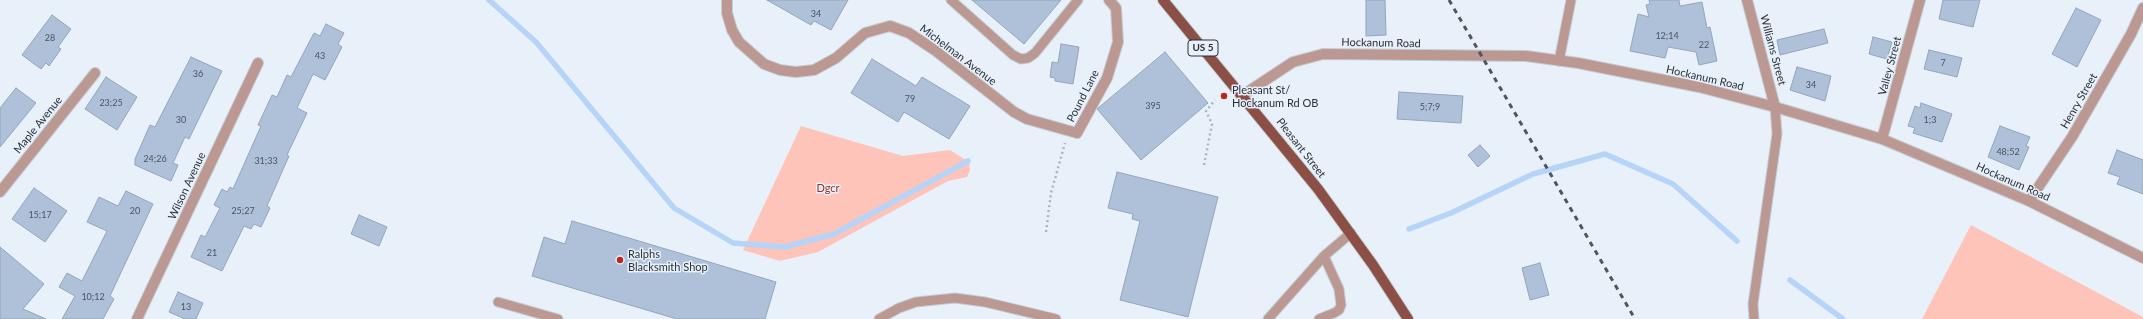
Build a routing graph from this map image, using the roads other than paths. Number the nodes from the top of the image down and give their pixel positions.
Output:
1 (727, 0) edge
2 (951, 0) edge
3 (1078, 0) edge
4 (1109, 0) edge
5 (1163, 0) edge
6 (1571, 0) edge
7 (1747, 0) edge
8 (1920, 0) edge
9 (2143, 8) edge
10 (1559, 61) junction
11 (258, 63) dead end
12 (95, 73) dead end
13 (1243, 96) junction
14 (1775, 107) junction
15 (1073, 133) joint
16 (1882, 139) junction
17 (0, 192) edge
18 (2028, 201) junction
19 (1351, 233) junction
20 (1324, 256) junction
21 (2143, 258) edge
22 (498, 302) dead end
23 (137, 319) edge
24 (558, 319) edge
25 (879, 319) edge
26 (1056, 319) edge
27 (1268, 319) edge
28 (1318, 319) edge
29 (1408, 319) edge
30 (1754, 319) edge

1 - 15 street, Michelman Avenue
2 - 3 lane
4 - 15 street, Pound Lane
5 - 13 main road, Pleasant Street / US 5
6 - 10 lane
7 - 14 street, Williams Street
8 - 16 street, Valley Street
9 - 18 street, Henry Street
10 - 13 street, Hockanum Road
10 - 14 street, Hockanum Road
11 - 23 street, Wilson Avenue
12 - 17 street, Maple Avenue
13 - 19 main road, Pleasant Street / US 5
14 - 16 street, Hockanum Road
14 - 30 lane
16 - 18 street, Hockanum Road
18 - 21 street, Hockanum Road
19 - 20 lane
19 - 29 main road, Pleasant Street / US 5
20 - 27 lane
20 - 28 lane
22 - 24 lane
25 - 26 lane

